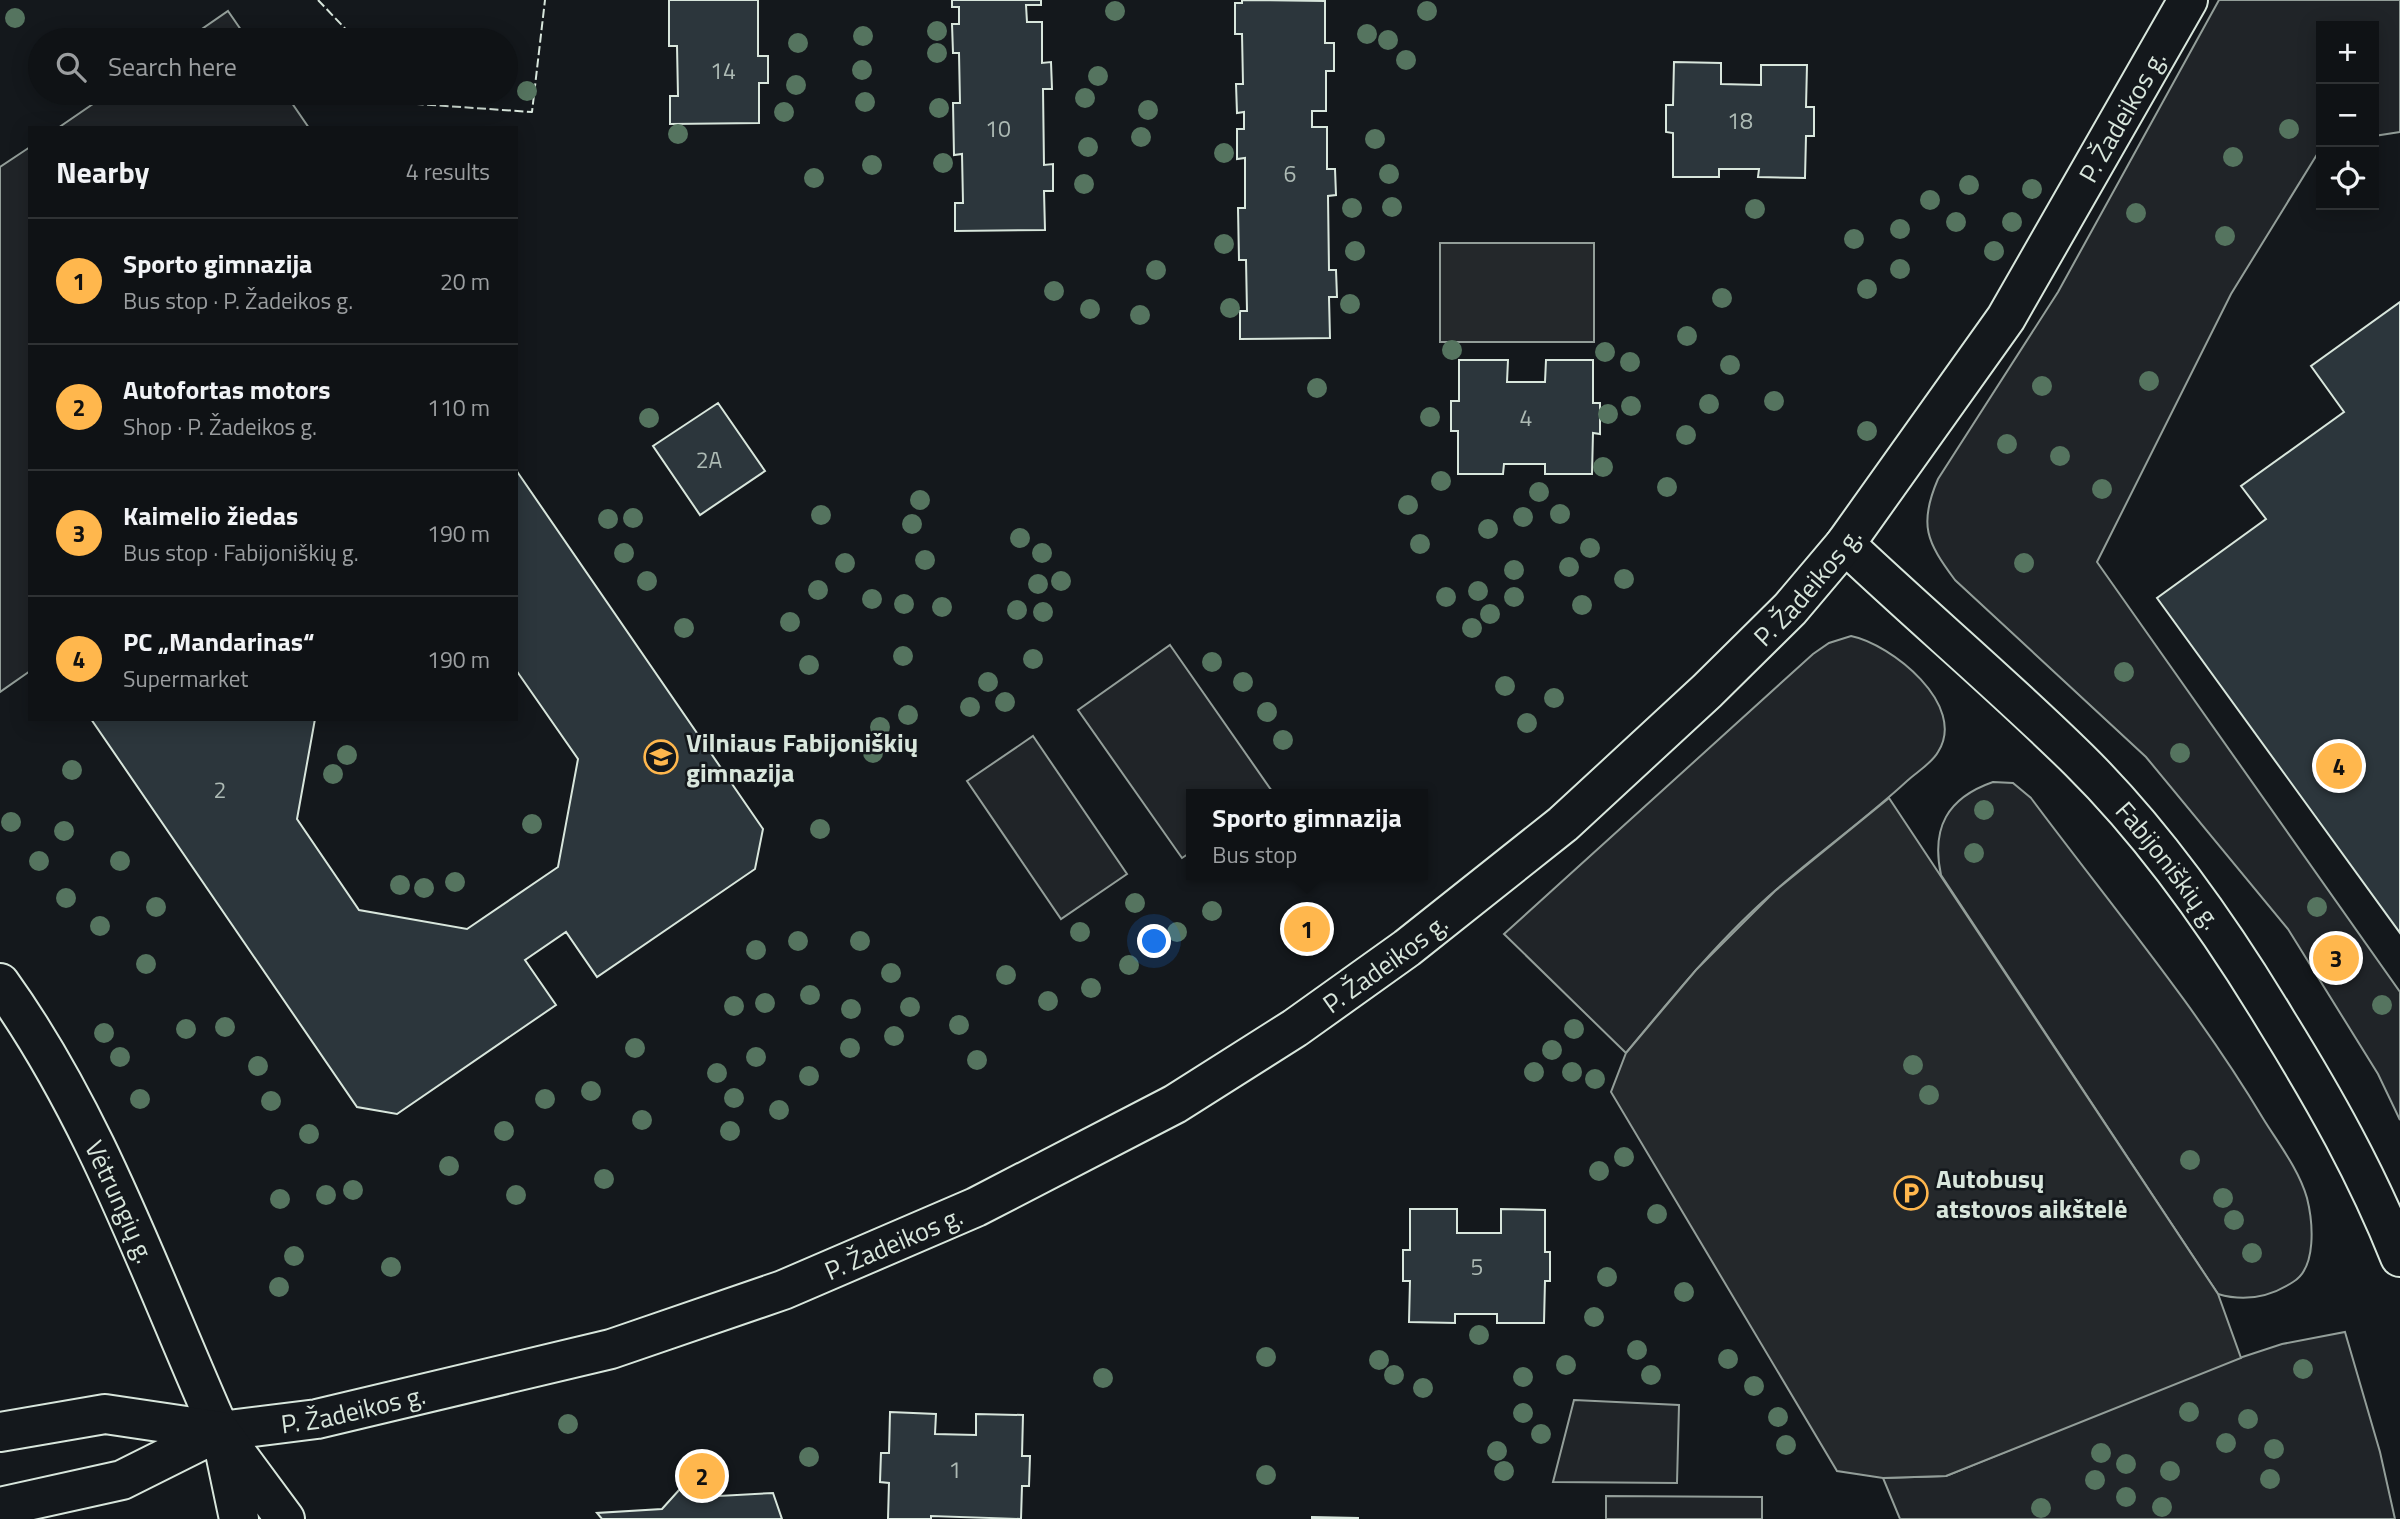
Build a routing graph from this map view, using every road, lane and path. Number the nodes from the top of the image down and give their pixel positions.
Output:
1 (2188, 0) edge
2 (1845, 544) junction
3 (0, 983) edge
4 (2400, 1257) edge
5 (220, 1431) junction
6 (0, 1432) edge
7 (0, 1507) edge
8 (239, 1519) edge
9 (285, 1519) edge

1 - 2 main road, P. Žadeikos g.
2 - 4 main road, Fabijoniškių g.
2 - 5 main road, P. Žadeikos g.
3 - 5 main road, Vėtrungių g.
5 - 6 main road
5 - 7 main road
5 - 8 main road
5 - 9 main road

